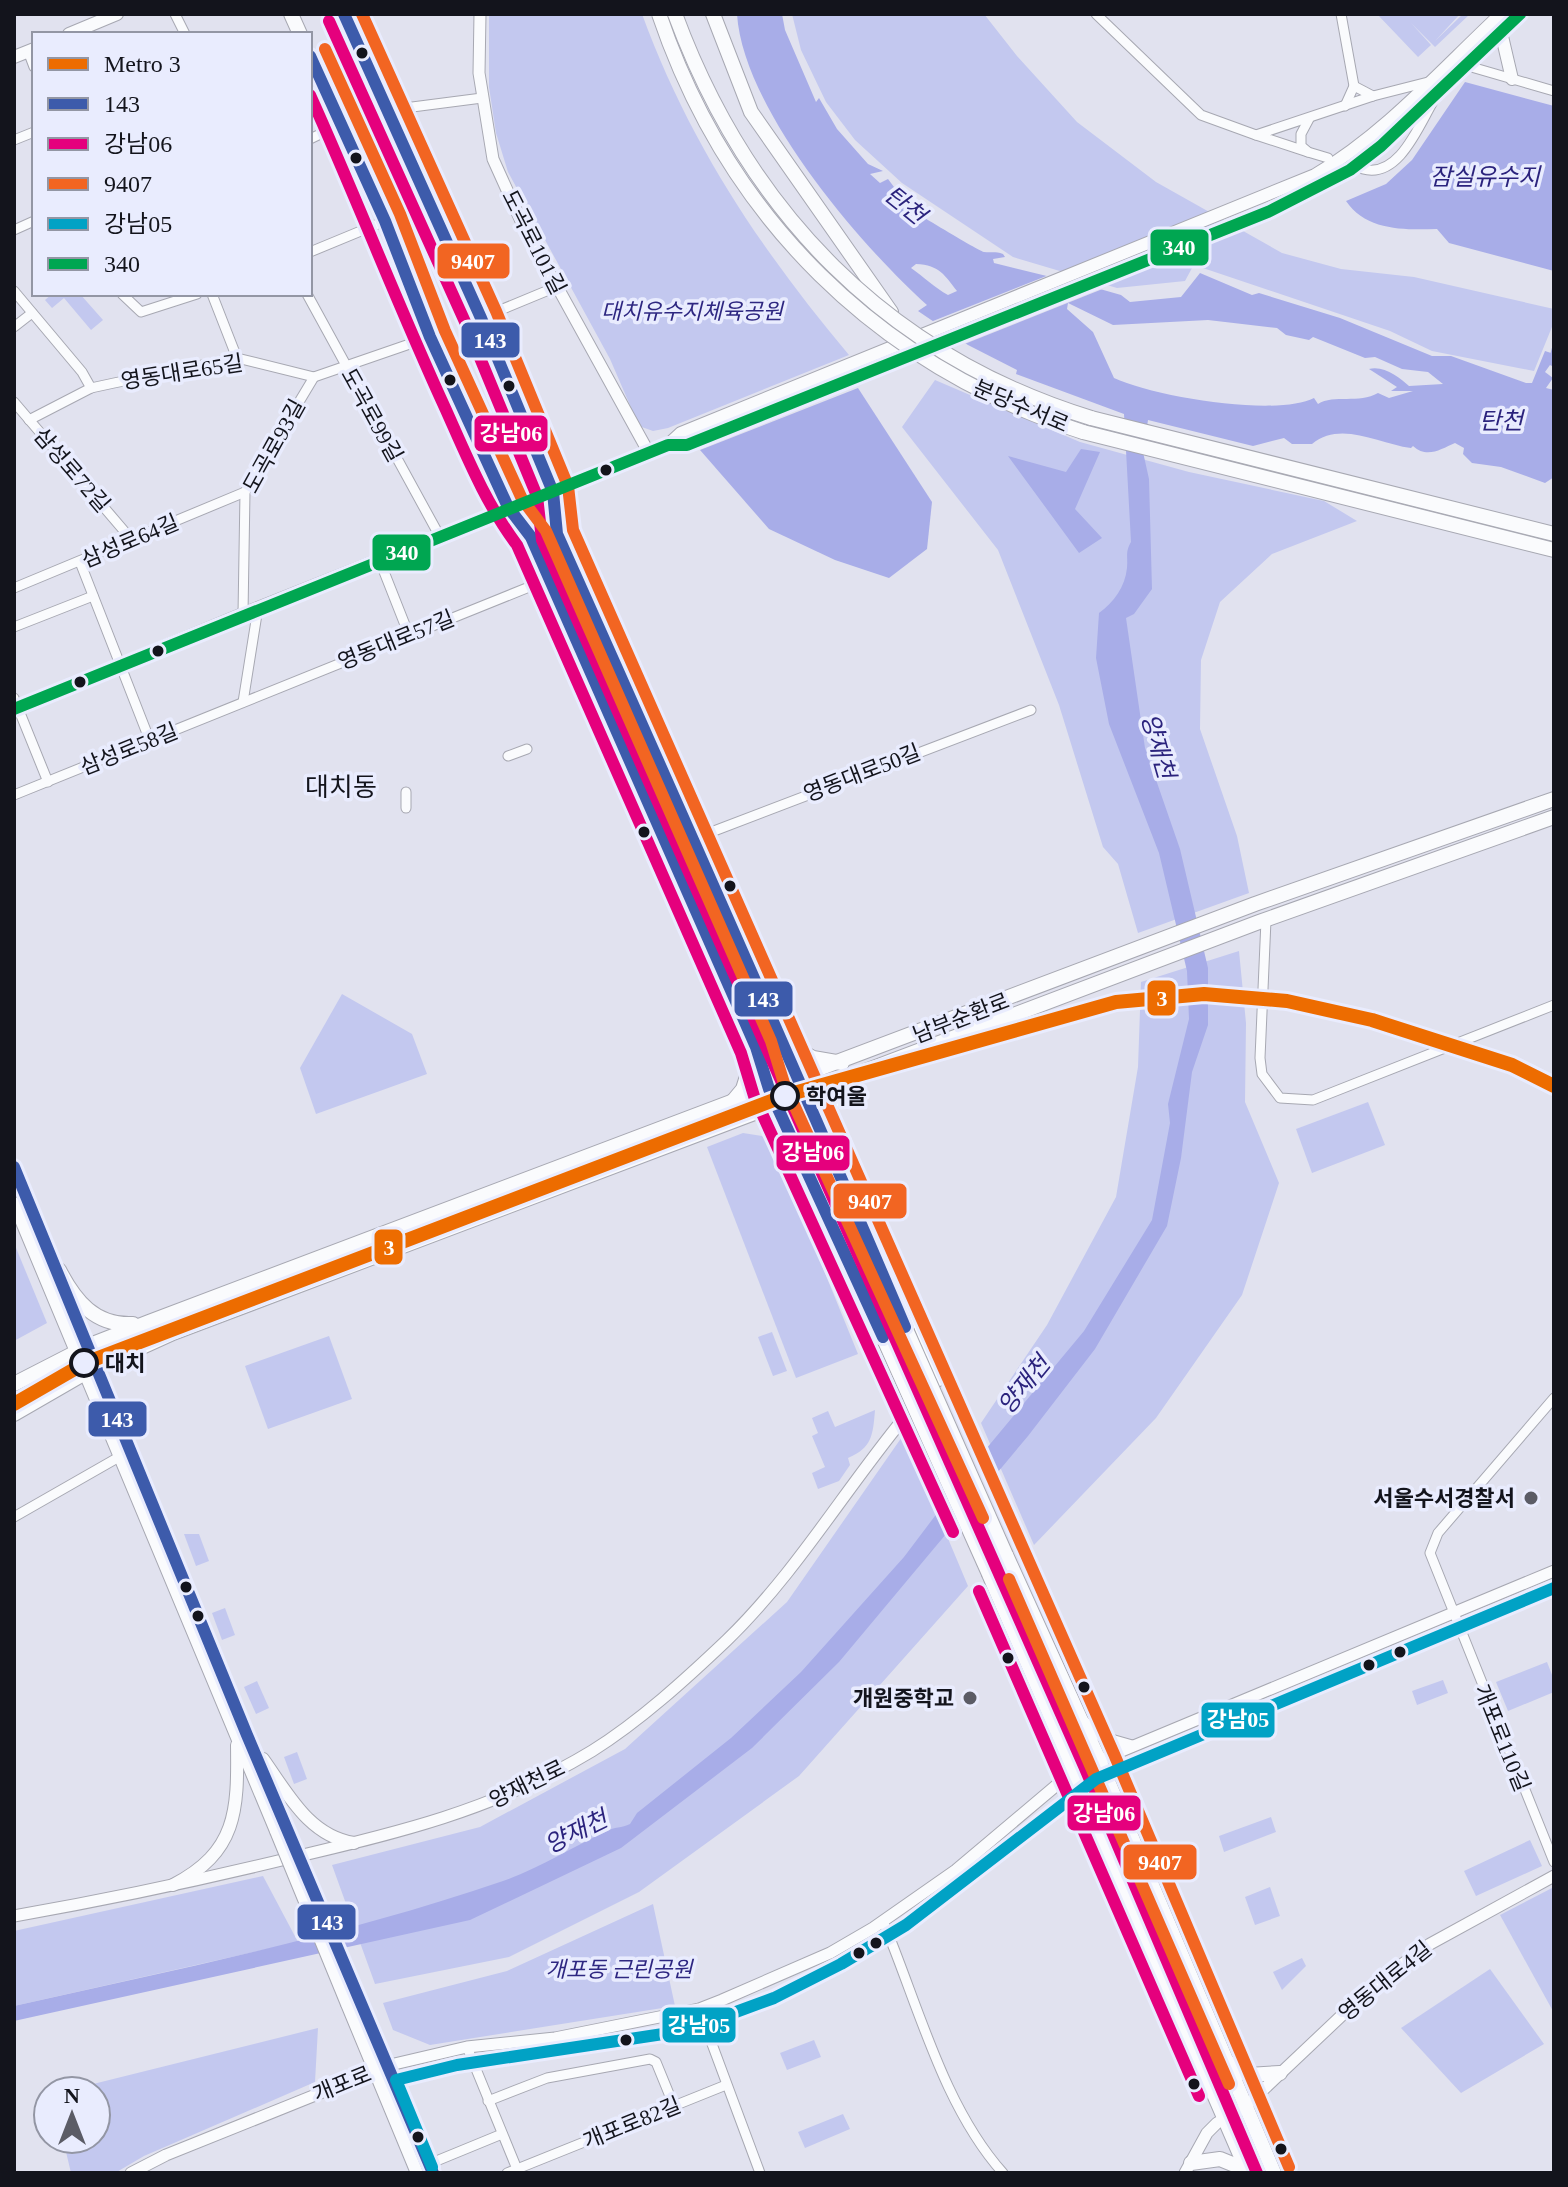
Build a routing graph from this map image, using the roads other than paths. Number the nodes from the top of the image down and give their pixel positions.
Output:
1 (117, 14) edge
2 (175, 14) edge
3 (344, 14) edge
4 (480, 14) edge
5 (659, 14) edge
6 (675, 14) edge
7 (713, 14) edge
8 (1096, 14) edge
9 (1341, 14) edge
10 (1501, 14) edge
11 (1520, 14) edge
12 (74, 32) edge
13 (184, 32) edge
14 (1501, 32) junction
15 (31, 50) edge
16 (14, 57) edge
17 (312, 60) edge
18 (1452, 61) junction
19 (1466, 65) junction
20 (1512, 79) junction
21 (1432, 81) junction
22 (1354, 86) junction
23 (1554, 91) edge
24 (1373, 96) junction
25 (1437, 96) junction
26 (482, 98) junction
27 (1345, 106) junction
28 (389, 110) junction
29 (1309, 119) junction
30 (341, 124) junction
31 (1256, 135) junction
32 (312, 138) edge
33 (1308, 152) junction
34 (1328, 158) dead end
35 (1363, 169) dead end
36 (385, 221) junction
37 (312, 251) edge
38 (556, 287) junction
39 (14, 291) edge
40 (124, 296) edge
41 (191, 296) edge
42 (213, 296) edge
43 (308, 296) edge
44 (32, 313) junction
45 (481, 318) junction
46 (899, 322) junction
47 (14, 327) edge
48 (430, 337) junction
49 (237, 358) junction
50 (345, 368) junction
51 (314, 377) junction
52 (91, 388) junction
53 (14, 402) edge
54 (29, 420) junction
55 (668, 445) junction
56 (649, 453) junction
57 (245, 492) junction
58 (553, 492) junction
59 (508, 507) junction
60 (1554, 534) edge
61 (439, 535) junction
62 (131, 539) junction
63 (1554, 550) edge
64 (379, 559) junction
65 (80, 562) junction
66 (549, 579) junction
67 (14, 588) edge
68 (93, 596) junction
69 (258, 608) junction
70 (243, 614) junction
71 (14, 627) edge
72 (409, 635) junction
73 (120, 665) junction
74 (243, 702) junction
75 (15, 705) edge
76 (1031, 710) dead end
77 (150, 741) junction
78 (527, 749) dead end
79 (508, 756) dead end
80 (48, 782) junction
81 (406, 792) dead end
82 (14, 795) edge
83 (1554, 799) edge
84 (406, 808) dead end
85 (1554, 817) edge
86 (655, 818) junction
87 (693, 839) junction
88 (1262, 921) junction
89 (1554, 1005) edge
90 (778, 1038) junction
91 (756, 1047) junction
92 (842, 1063) junction
93 (800, 1079) junction
94 (842, 1081) junction
95 (769, 1089) junction
96 (806, 1095) junction
97 (731, 1104) junction
98 (778, 1106) junction
99 (827, 1143) junction
100 (837, 1166) junction
101 (14, 1167) edge
102 (807, 1172) junction
103 (14, 1203) edge
104 (59, 1270) junction
105 (149, 1322) junction
106 (83, 1348) junction
107 (92, 1370) junction
108 (14, 1384) edge
109 (1554, 1398) edge
110 (14, 1414) edge
111 (904, 1418) junction
112 (119, 1457) junction
113 (14, 1517) edge
114 (1554, 1571) edge
115 (1454, 1613) junction
116 (1079, 1717) junction
117 (242, 1736) junction
118 (1132, 1746) junction
119 (1099, 1760) junction
120 (1077, 1772) junction
121 (282, 1831) junction
122 (354, 1843) junction
123 (1554, 1862) edge
124 (1554, 1876) edge
125 (173, 1885) junction
126 (14, 1916) edge
127 (883, 1921) junction
128 (699, 2009) junction
129 (467, 2047) junction
130 (1227, 2061) junction
131 (390, 2065) junction
132 (374, 2070) junction
133 (1280, 2073) junction
134 (726, 2085) junction
135 (488, 2101) junction
136 (674, 2106) junction
137 (1236, 2113) junction
138 (502, 2134) junction
139 (431, 2168) edge
140 (1188, 2168) edge
141 (512, 2171) edge
142 (1248, 2172) edge
143 (131, 2173) edge
144 (417, 2173) edge
145 (760, 2173) edge
146 (1003, 2173) edge
147 (1274, 2173) edge

1 - 12 main road
2 - 13 street
3 - 28 main road
4 - 26 street, 도곡로101길
5 - 63 main road, 분당수서로, bridge
6 - 46 main road, 분당수서로, bridge
7 - 46 main road
8 - 31 street
9 - 22 street
10 - 18 main road
11 - 14 main road
14 - 19 main road
14 - 20 main road
15 - 16 main road
17 - 30 main road
18 - 19 street
18 - 21 main road
19 - 20 street
19 - 25 main road
20 - 23 street
21 - 24 street
21 - 55 main road, bridge
22 - 24 street
22 - 27 street
24 - 27 street
25 - 35 street
25 - 55 main road, bridge
26 - 28 street
26 - 38 street, 도곡로101길
27 - 29 street
28 - 45 main road
29 - 31 street
29 - 33 street
30 - 32 street
30 - 36 main road
31 - 33 street
33 - 34 street
36 - 37 street
36 - 48 main road
38 - 45 street
38 - 56 street, 도곡로101길
39 - 44 street
40 - 41 street
42 - 49 street
43 - 50 street, 도곡로99길
44 - 47 street
44 - 52 street
45 - 58 main road
46 - 60 main road, 분당수서로, bridge
48 - 50 street
48 - 59 main road
49 - 51 street, 영동대로65길
49 - 52 street, 영동대로65길
50 - 51 street
50 - 61 street, 도곡로99길
51 - 57 street, 도곡로93길
52 - 54 street, 영동대로65길
53 - 54 street, 삼성로72길
54 - 62 street, 삼성로72길
55 - 56 main road
56 - 58 main road
57 - 62 street, 삼성로64길
57 - 70 street, 도곡로93길
58 - 59 main road
58 - 87 main road
59 - 61 main road
59 - 66 main road
61 - 64 main road
62 - 65 street, 삼성로64길
64 - 69 main road
64 - 72 street
65 - 67 street, 삼성로64길
65 - 68 street
66 - 72 street, 영동대로57길
66 - 86 main road
68 - 71 street
68 - 73 street
69 - 70 main road
69 - 74 street
70 - 73 main road
72 - 74 street, 영동대로57길
73 - 75 main road
73 - 77 street
74 - 77 street, 삼성로58길
75 - 80 street
76 - 87 street, 영동대로50길
77 - 80 street, 삼성로58길
78 - 79 street
80 - 82 street, 삼성로58길
81 - 84 street
83 - 92 main road, 남부순환로
85 - 88 main road, 남부순환로
86 - 87 main road
86 - 91 main road
87 - 90 main road
88 - 89 street
88 - 94 main road, 남부순환로
90 - 92 main road
90 - 93 main road
91 - 95 main road
91 - 97 main road
92 - 93 main road, 남부순환로
93 - 95 main road, 남부순환로
93 - 96 main road
94 - 96 main road, 남부순환로
94 - 99 main road
95 - 97 main road, 남부순환로
95 - 98 main road
96 - 98 main road, 남부순환로
96 - 99 main road
97 - 105 main road, 남부순환로
98 - 102 main road
98 - 107 main road, 남부순환로
99 - 100 main road
100 - 111 main road
100 - 116 main road, bridge
101 - 104 main road
102 - 111 main road
102 - 120 main road, bridge
103 - 106 main road
104 - 105 main road
104 - 106 main road
105 - 106 main road, 남부순환로
106 - 107 main road
106 - 108 main road, 남부순환로
107 - 110 main road, 남부순환로
107 - 112 main road
107 - 117 main road
109 - 115 street, 개포로110길
111 - 122 street, 양재천로
112 - 113 street
112 - 117 main road
114 - 115 street, 개포로
115 - 118 street, 개포로
115 - 123 street, 개포로110길
116 - 118 street
116 - 119 main road
117 - 121 main road
117 - 122 main road
117 - 125 main road
118 - 119 street, 개포로
119 - 120 street, 개포로
119 - 130 main road
120 - 127 street, 개포로
120 - 137 main road
121 - 131 main road, bridge
121 - 132 main road, bridge
122 - 125 street, 양재천로
124 - 133 street, 영동대로4길
125 - 126 street, 양재천로
127 - 128 street, 개포로
127 - 146 street
128 - 129 street, 개포로
128 - 134 street
129 - 131 street, 개포로
129 - 135 street, 개포로82길
130 - 133 main road
130 - 137 main road
131 - 132 street, 개포로
131 - 139 main road
132 - 143 street, 개포로
132 - 144 main road
133 - 137 street, 영동대로4길
134 - 136 street, 개포로82길
134 - 145 street
135 - 136 street, 개포로82길
135 - 138 street, 개포로82길
136 - 141 street, 개포로82길
137 - 140 street, 영동대로4길
137 - 142 main road
137 - 147 main road
138 - 139 street
138 - 141 street, 개포로82길
140 - 142 main road

